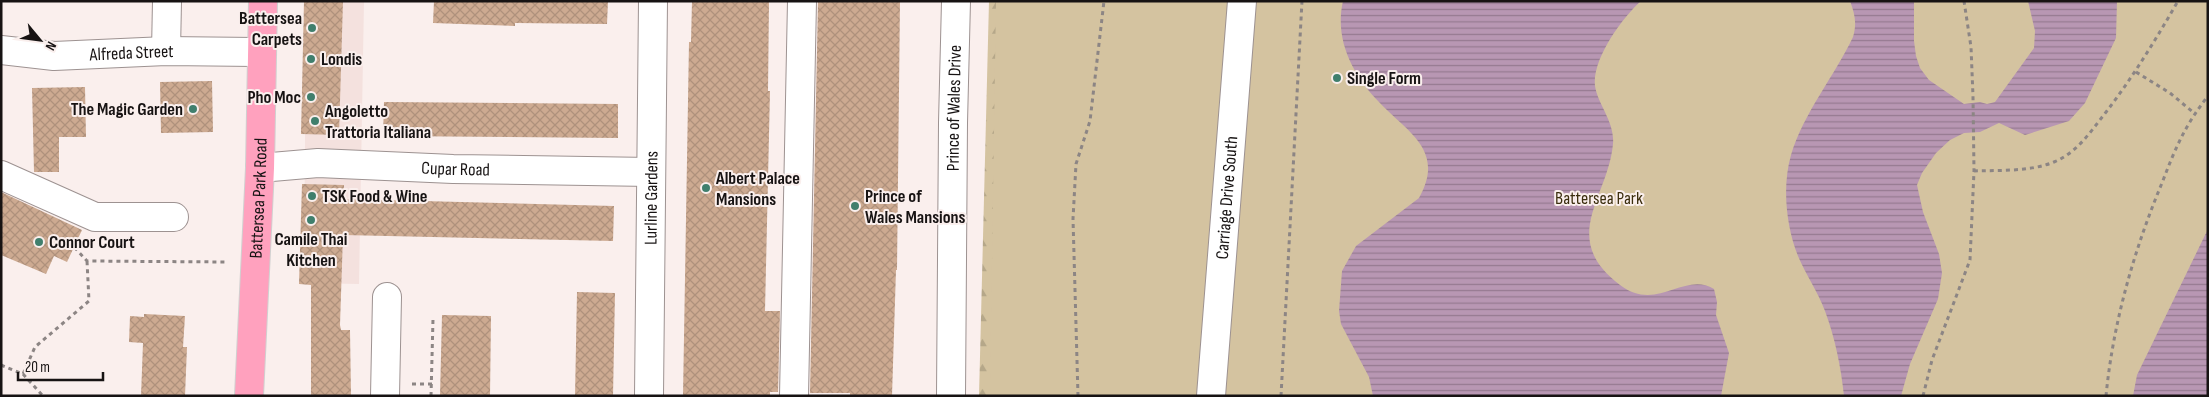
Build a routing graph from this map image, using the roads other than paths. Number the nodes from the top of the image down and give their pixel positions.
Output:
1 (167, 1) edge
2 (264, 1) edge
3 (653, 1) edge
4 (802, 1) edge
5 (956, 1) edge
6 (1242, 1) edge
7 (1, 50) edge
8 (166, 51) junction
9 (262, 52) junction
10 (260, 168) junction
11 (651, 172) junction
12 (1, 175) edge
13 (174, 217) dead end
14 (387, 297) dead end
15 (249, 396) edge
16 (385, 396) edge
17 (648, 396) edge
18 (794, 396) edge
19 (951, 396) edge
20 (1211, 396) edge

1 - 8 street
2 - 9 highway, Battersea Park Road
3 - 11 street, Lurline Gardens
4 - 18 street
5 - 19 street, Prince of Wales Drive
6 - 20 street, Carriage Drive South
7 - 8 street, Alfreda Street
8 - 9 street, Alfreda Street
9 - 10 highway, Battersea Park Road
10 - 11 street, Cupar Road
10 - 15 highway, Battersea Park Road
11 - 17 street, Lurline Gardens
12 - 13 street
14 - 16 street

